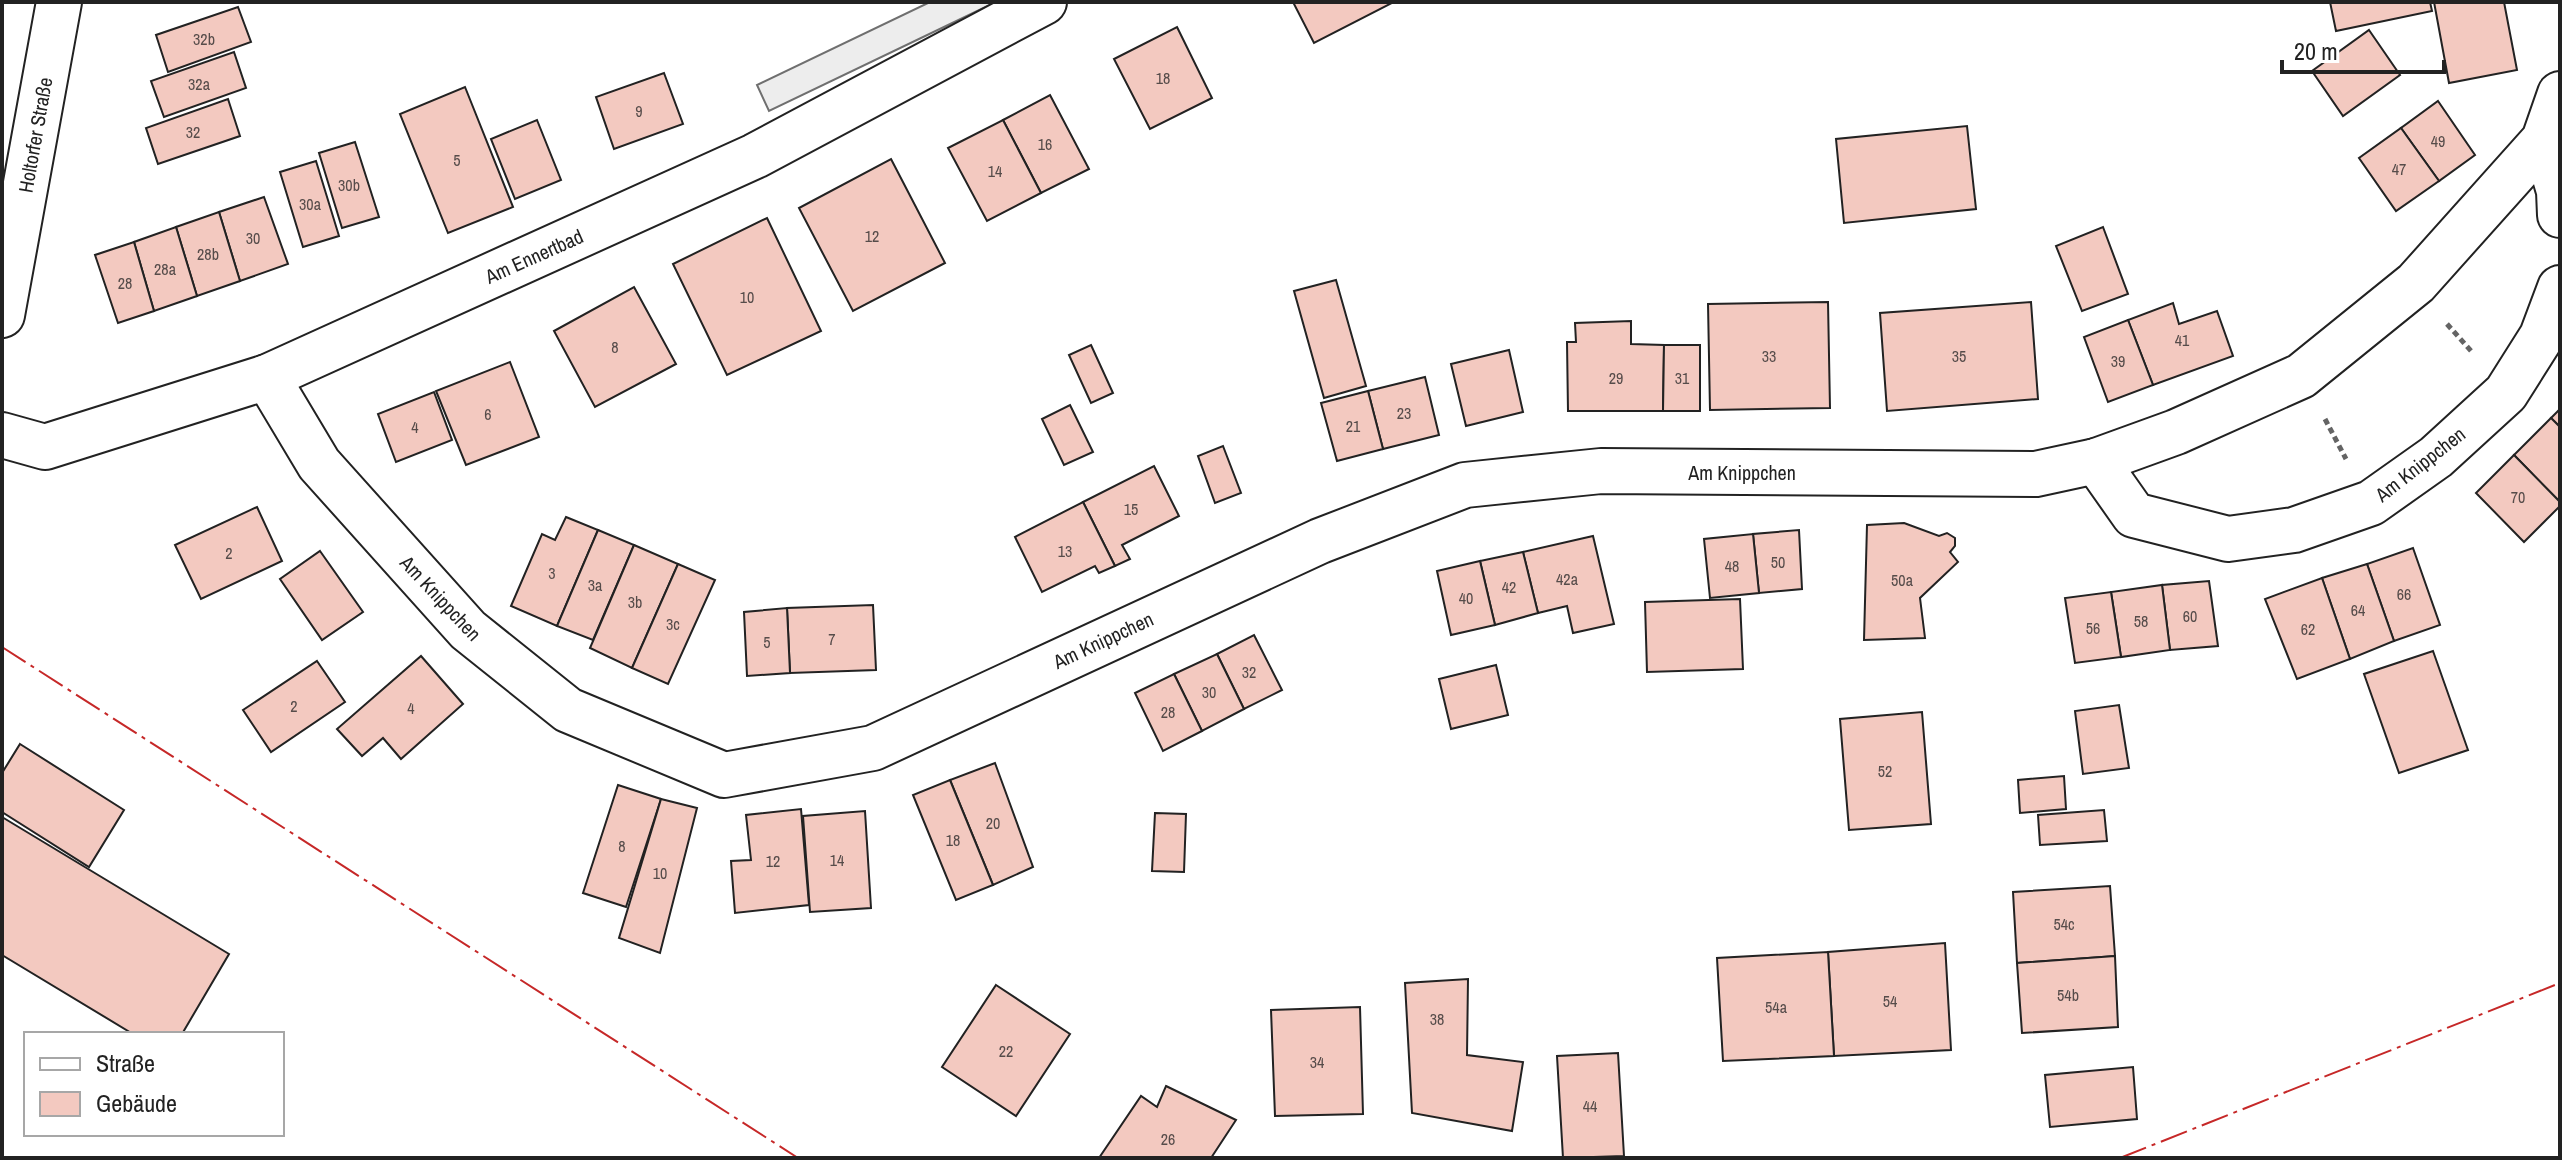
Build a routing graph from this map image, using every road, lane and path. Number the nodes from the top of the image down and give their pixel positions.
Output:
1 (59, 2) edge
2 (1044, 2) edge
3 (2560, 94) edge
4 (2544, 140) junction
5 (2560, 215) edge
6 (2416, 283) junction
7 (2560, 288) edge
8 (2, 315) edge
9 (2301, 376) junction
10 (267, 377) junction
11 (2506, 393) junction
12 (2, 435) edge
13 (2096, 461) junction
14 (2371, 503) junction

1 - 8 street, Holtorfer Straße
2 - 10 street, Am Ennertbad
3 - 4 street, Am Knippchen
4 - 5 street
4 - 6 street, Am Knippchen
6 - 9 street, Am Knippchen
6 - 11 path
7 - 11 street, Am Knippchen
9 - 13 street, Am Knippchen
9 - 14 path
10 - 12 street, Am Ennertbad
10 - 13 street, Am Knippchen
11 - 14 street, Am Knippchen
13 - 14 street, Am Knippchen

